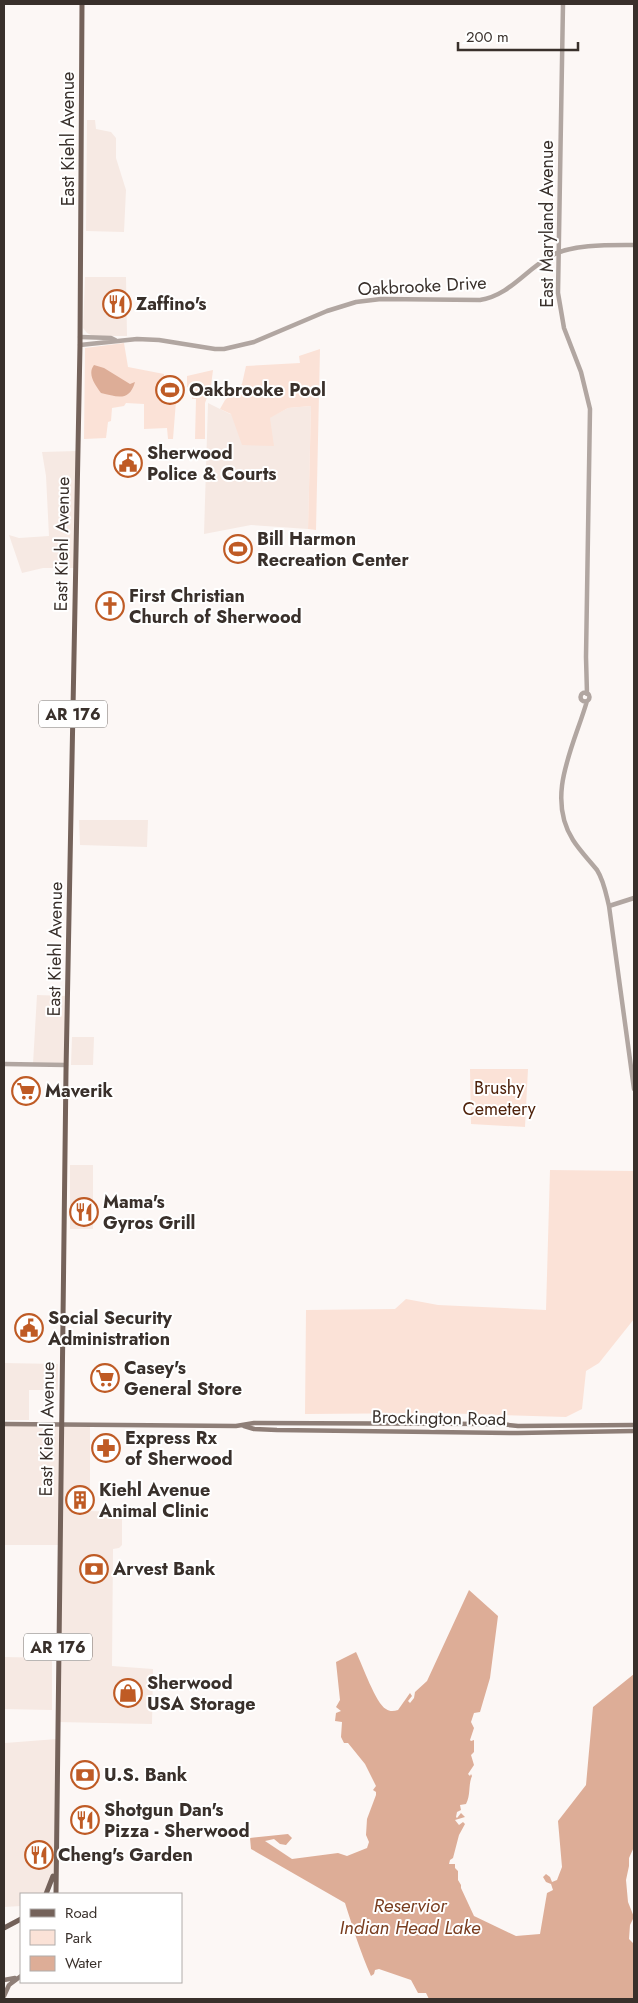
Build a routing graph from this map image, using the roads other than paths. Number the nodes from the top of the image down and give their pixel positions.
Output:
1 (82, 4) edge
2 (563, 4) edge
3 (634, 245) edge
4 (559, 252) junction
5 (80, 337) junction
6 (115, 340) junction
7 (80, 346) junction
8 (634, 898) edge
9 (609, 906) junction
10 (4, 1064) edge
11 (66, 1065) junction
12 (634, 1089) edge
13 (4, 1424) edge
14 (61, 1424) junction
15 (634, 1425) edge
16 (244, 1426) junction
17 (634, 1432) edge
18 (55, 1870) junction
19 (46, 1893) edge
20 (56, 1893) edge
21 (20, 1920) edge
22 (4, 1928) edge
23 (20, 1976) edge
24 (20, 1977) edge
25 (4, 1980) edge
26 (4, 1996) edge

1 - 5 main road, East Kiehl Avenue / AR 176
2 - 4 street, East Maryland Avenue
3 - 4 street, Oakbrooke Drive
4 - 6 street, Oakbrooke Drive
4 - 9 street, East Maryland Avenue
5 - 6 street, Oakbrooke Drive
5 - 7 main road, East Kiehl Avenue / AR 176
6 - 7 street, Oakbrooke Drive
7 - 11 main road, East Kiehl Avenue / AR 176
8 - 9 street
9 - 12 street, East Maryland Avenue
10 - 11 street
11 - 14 main road, East Kiehl Avenue / AR 176
13 - 14 main road, Brockington Road
14 - 16 main road, Brockington Road
14 - 18 main road, East Kiehl Avenue / AR 176
15 - 16 main road, Brockington Road
16 - 17 main road, Brockington Road
18 - 19 main road
18 - 20 main road, East Kiehl Avenue / AR 176
21 - 22 main road
23 - 25 main road
24 - 26 main road

